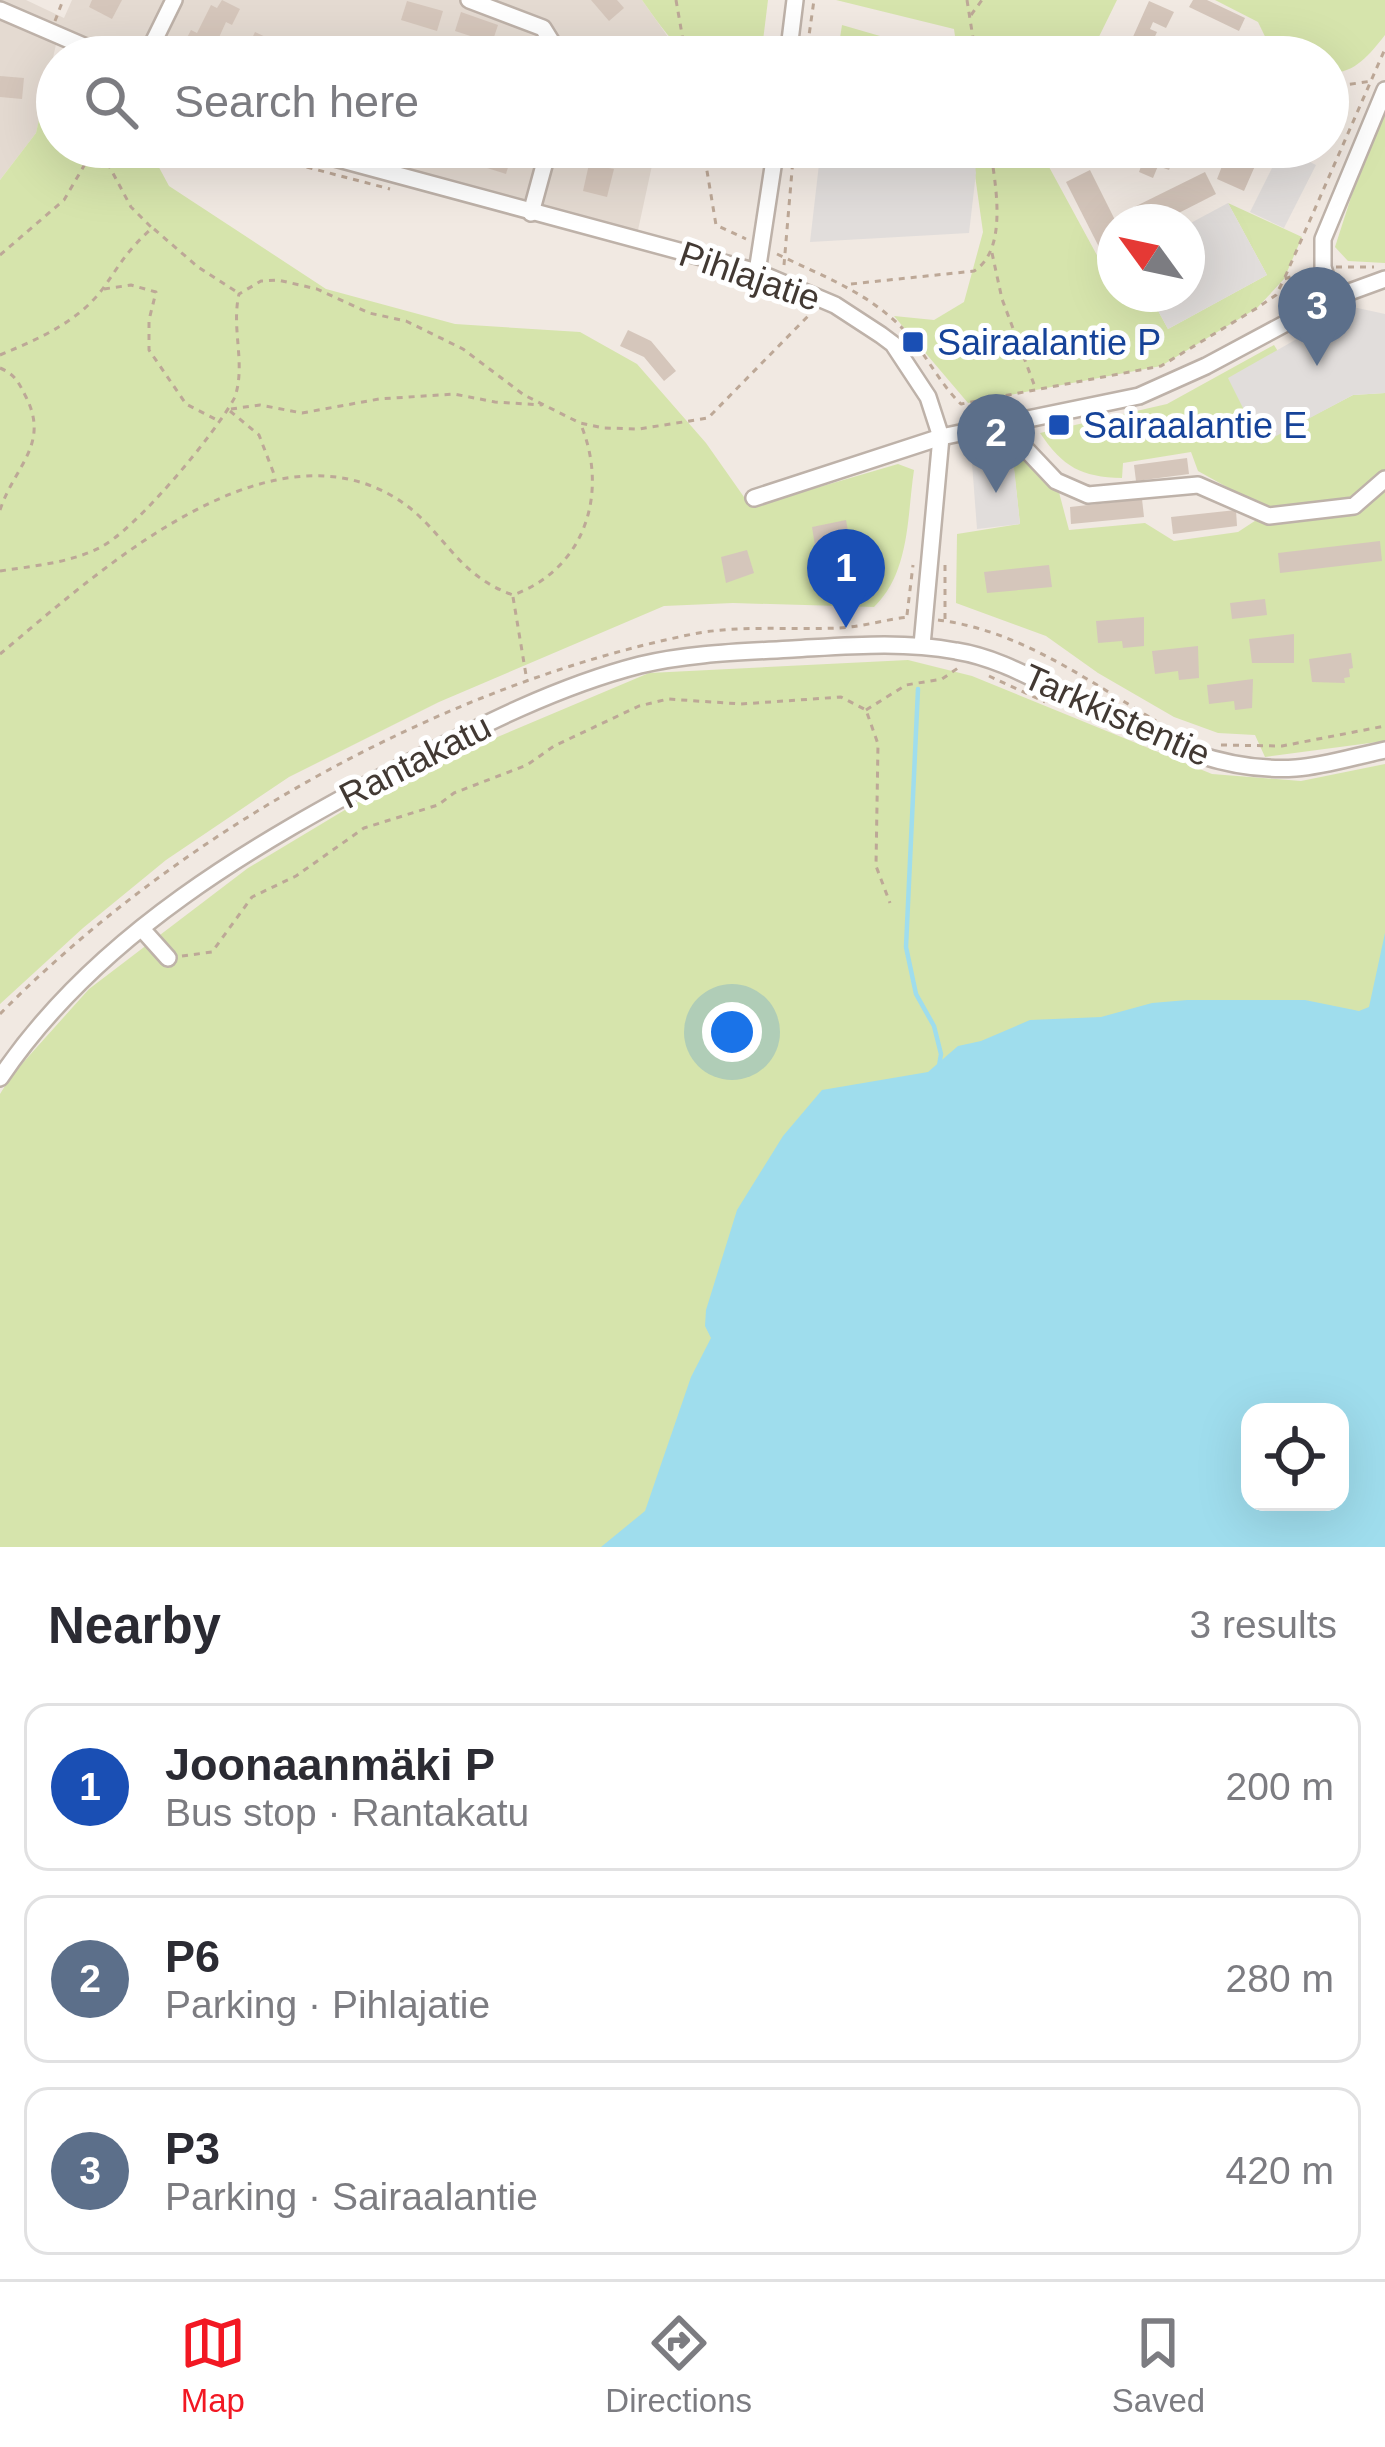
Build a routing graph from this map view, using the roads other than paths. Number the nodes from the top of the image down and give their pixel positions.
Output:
1 (174, 0) edge
2 (469, 0) edge
3 (795, 0) edge
4 (0, 10) edge
5 (60, 36) edge
6 (156, 36) edge
7 (548, 36) edge
8 (791, 36) edge
9 (1380, 94) edge
10 (368, 168) edge
11 (543, 168) edge
12 (773, 168) edge
13 (531, 214) junction
14 (757, 272) junction
15 (1385, 279) edge
16 (1333, 298) junction
17 (1002, 424) junction
18 (940, 437) junction
19 (1385, 478) edge
20 (754, 498) dead end
21 (922, 645) junction
22 (1385, 750) edge
23 (142, 928) junction
24 (168, 958) road end
25 (1, 1074) edge

1 - 6 street
2 - 7 street
3 - 8 street
4 - 5 street
9 - 16 street
10 - 13 street, Pihlajatie
11 - 13 street
12 - 14 street
13 - 14 street, Pihlajatie
14 - 18 street, Pihlajatie
15 - 16 street
16 - 17 street
17 - 18 street
17 - 19 street
18 - 20 street
18 - 21 street, Pihlajatie
21 - 22 street, Tarkkistentie
21 - 23 street, Rantakatu
23 - 24 street
23 - 25 street, Rantakatu

